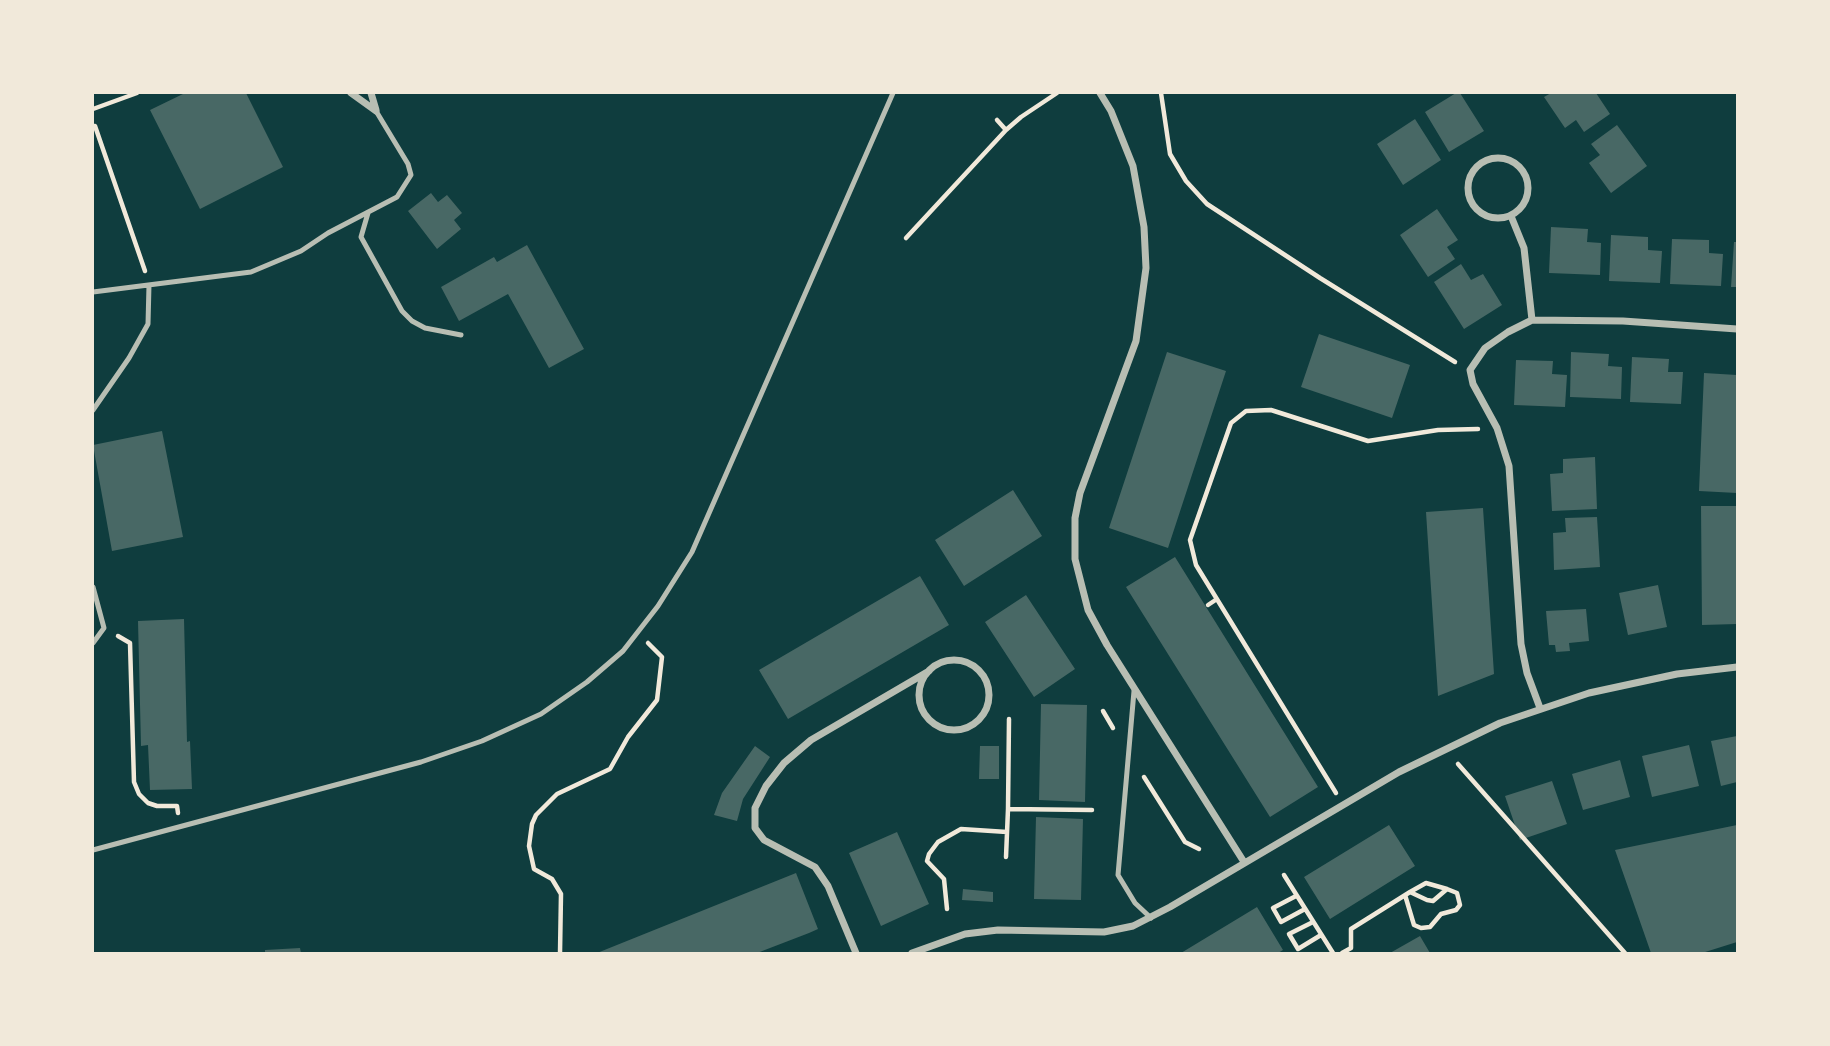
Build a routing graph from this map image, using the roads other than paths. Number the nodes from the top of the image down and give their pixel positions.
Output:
1 (351, 93) edge
2 (371, 93) edge
3 (893, 93) edge
4 (1100, 93) edge
5 (376, 111) junction
6 (368, 213) junction
7 (1511, 216) junction
8 (149, 285) junction
9 (93, 292) edge
10 (1532, 320) junction
11 (1737, 329) edge
12 (461, 335) dead end
13 (93, 410) edge
14 (93, 587) edge
15 (93, 643) edge
16 (1737, 667) edge
17 (929, 671) junction
18 (1134, 691) junction
19 (1540, 708) junction
20 (93, 850) edge
21 (1244, 862) junction
22 (1151, 918) junction
23 (856, 953) edge
24 (912, 953) edge

1 - 5 street
2 - 5 street
3 - 20 lane
4 - 18 street
5 - 6 lane
6 - 8 lane
6 - 12 lane
7 - 7 street
7 - 10 street
8 - 9 lane
8 - 13 lane
10 - 11 street
10 - 19 street
14 - 15 lane
16 - 19 street
17 - 17 street
17 - 23 street
18 - 21 street
18 - 22 lane
19 - 21 street
21 - 22 street
22 - 24 street

